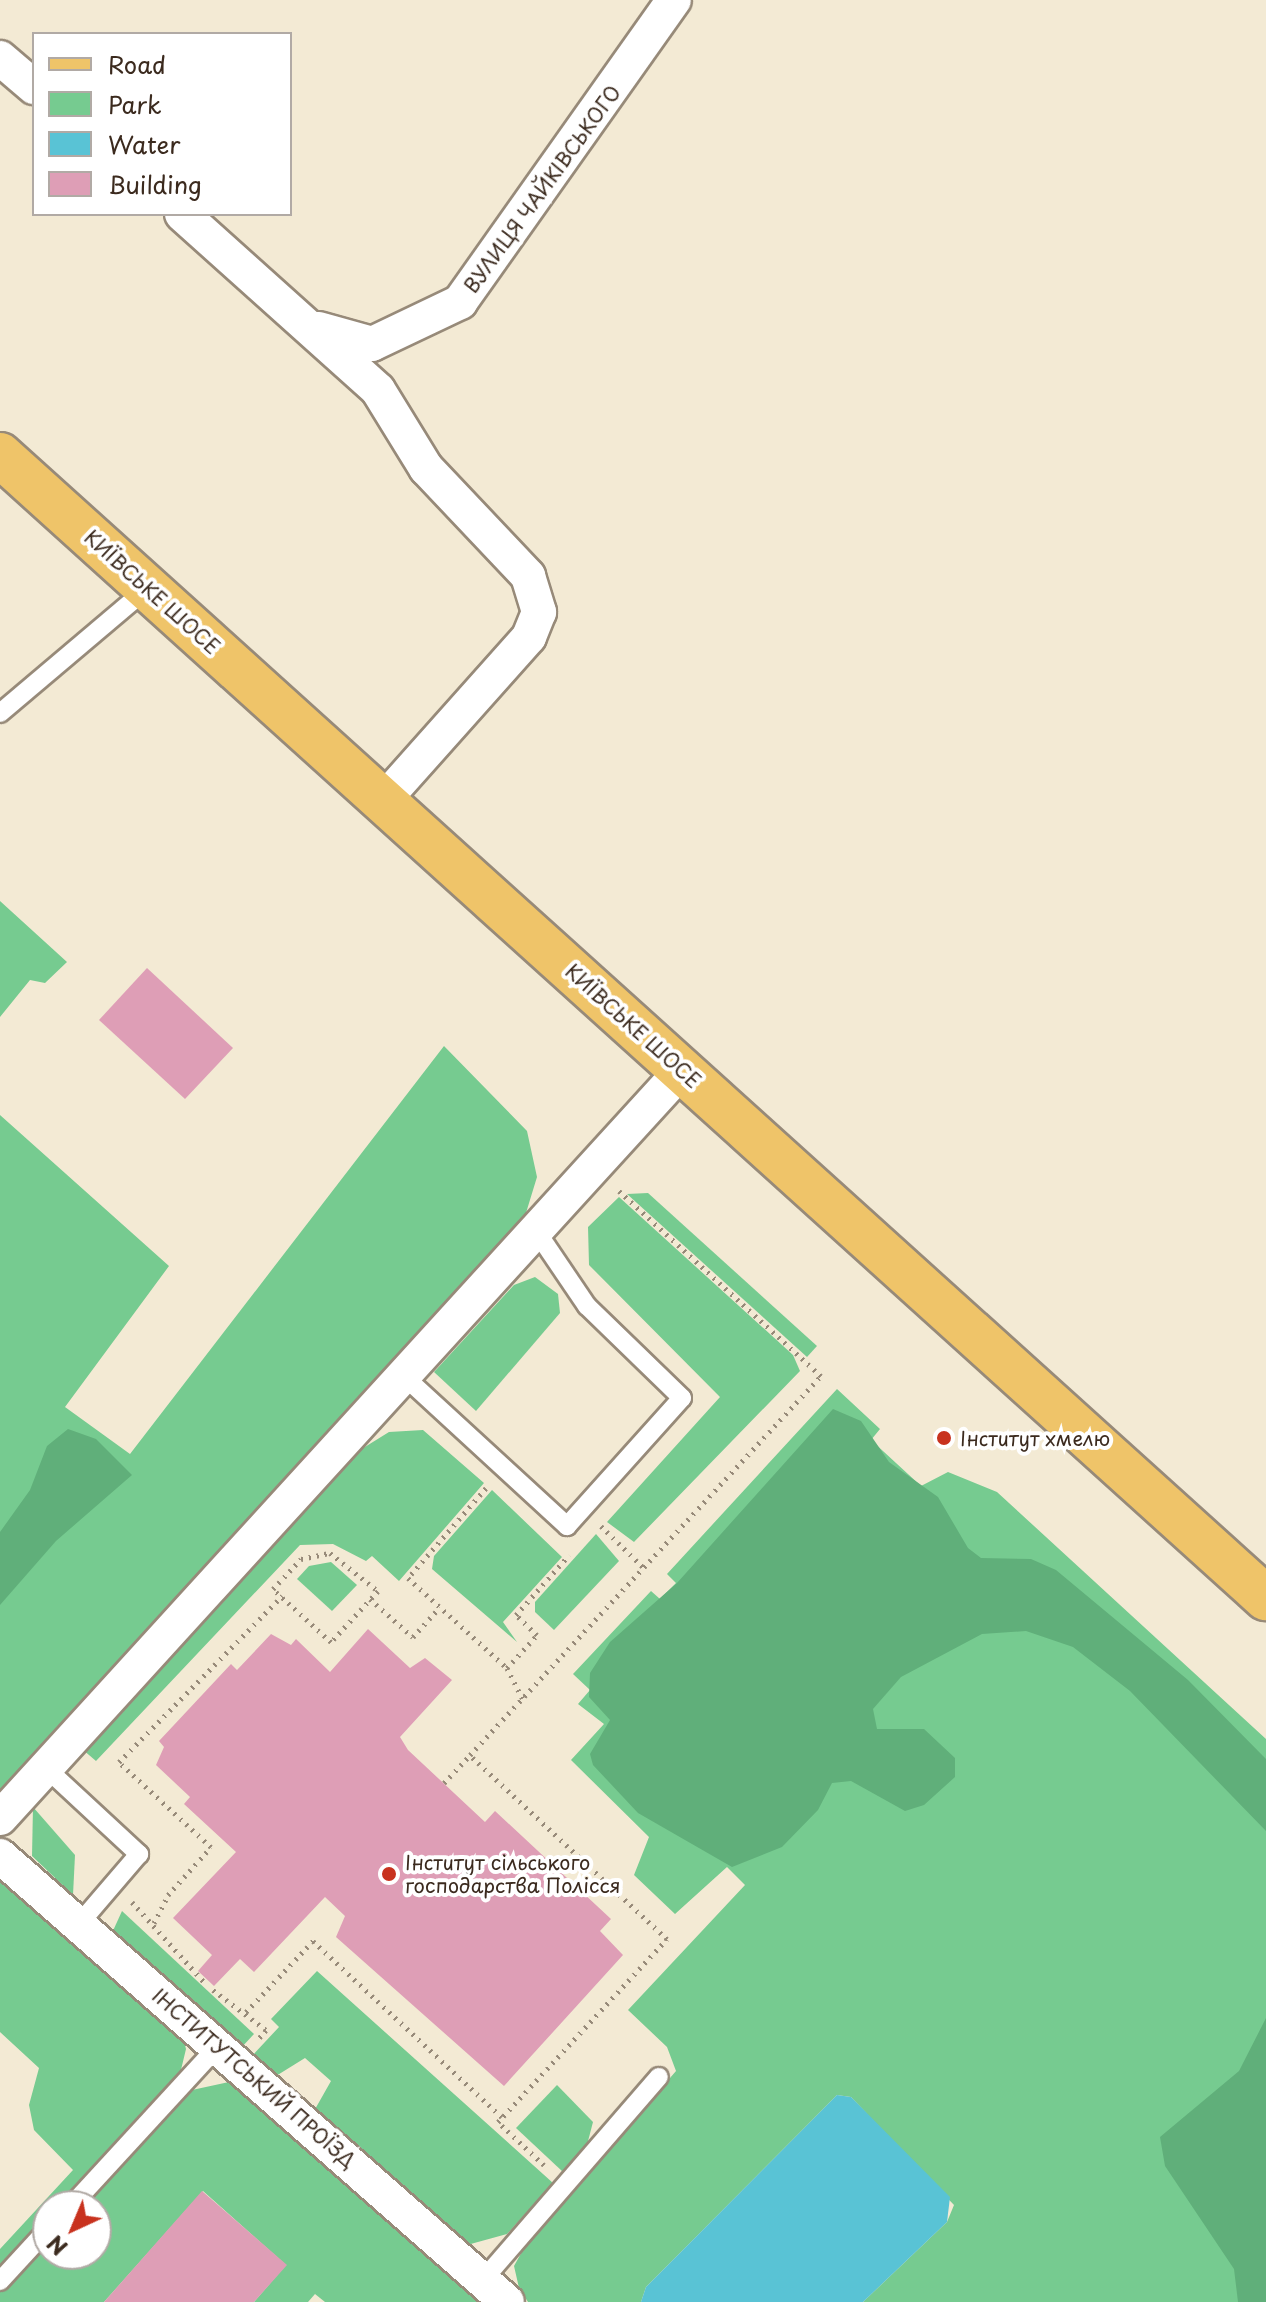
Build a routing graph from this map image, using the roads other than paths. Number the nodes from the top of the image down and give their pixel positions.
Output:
1 (674, 0) edge
2 (0, 58) edge
3 (32, 85) edge
4 (184, 216) edge
5 (315, 328) junction
6 (0, 455) edge
7 (148, 588) junction
8 (0, 713) edge
9 (383, 801) junction
10 (682, 1070) junction
11 (539, 1235) junction
12 (406, 1378) junction
13 (1266, 1598) edge
14 (46, 1768) junction
15 (0, 1818) edge
16 (0, 1856) edge
17 (79, 1924) junction
18 (218, 2046) junction
19 (659, 2077) dead end
20 (86, 2190) edge
21 (32, 2246) edge
22 (0, 2281) edge
23 (494, 2291) edge

1 - 5 street, ВУЛИЦЯ ЧАЙКІВСЬКОГО
2 - 3 street
4 - 5 street, ВУЛИЦЯ ЧАЙКІВСЬКОГО
5 - 9 street
6 - 7 main road, КИЇВСЬКЕ ШОСЕ
7 - 8 lane
7 - 9 main road, КИЇВСЬКЕ ШОСЕ
9 - 10 main road, КИЇВСЬКЕ ШОСЕ
10 - 11 street
10 - 13 main road, КИЇВСЬКЕ ШОСЕ
11 - 12 street
11 - 12 lane
12 - 14 street
14 - 15 street
14 - 17 lane
16 - 17 street, ІНСТИТУТСЬКИЙ ПРОЇЗД
17 - 18 street, ІНСТИТУТСЬКИЙ ПРОЇЗД
18 - 20 lane
18 - 23 street, ІНСТИТУТСЬКИЙ ПРОЇЗД
19 - 23 lane
21 - 22 lane

